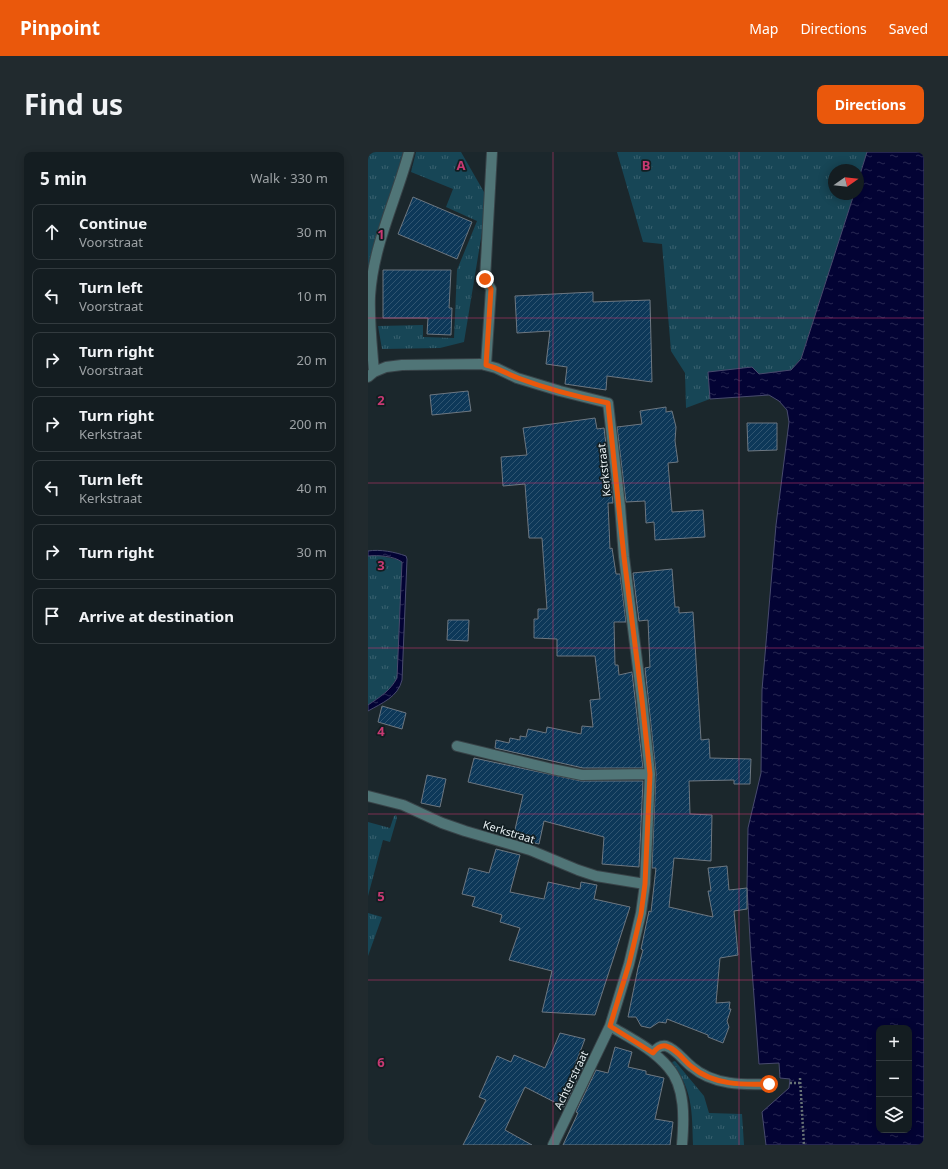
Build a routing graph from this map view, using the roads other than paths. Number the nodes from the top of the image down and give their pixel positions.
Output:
1 (409, 152) edge
2 (492, 152) edge
3 (486, 365) junction
4 (371, 375) edge
5 (457, 746) dead end
6 (650, 774) junction
7 (368, 796) edge
8 (645, 884) junction
9 (610, 1026) junction
10 (653, 1053) junction
11 (769, 1084) dead end
12 (553, 1145) edge
13 (682, 1145) edge

1 - 4 street
2 - 3 street
3 - 4 street, Kerkstraat
3 - 6 street, Kerkstraat
5 - 6 street
6 - 8 street, Kerkstraat
7 - 8 street, Kerkstraat
8 - 9 street, Kerkstraat
9 - 10 street
9 - 12 street, Achterstraat
10 - 11 street
10 - 13 street

